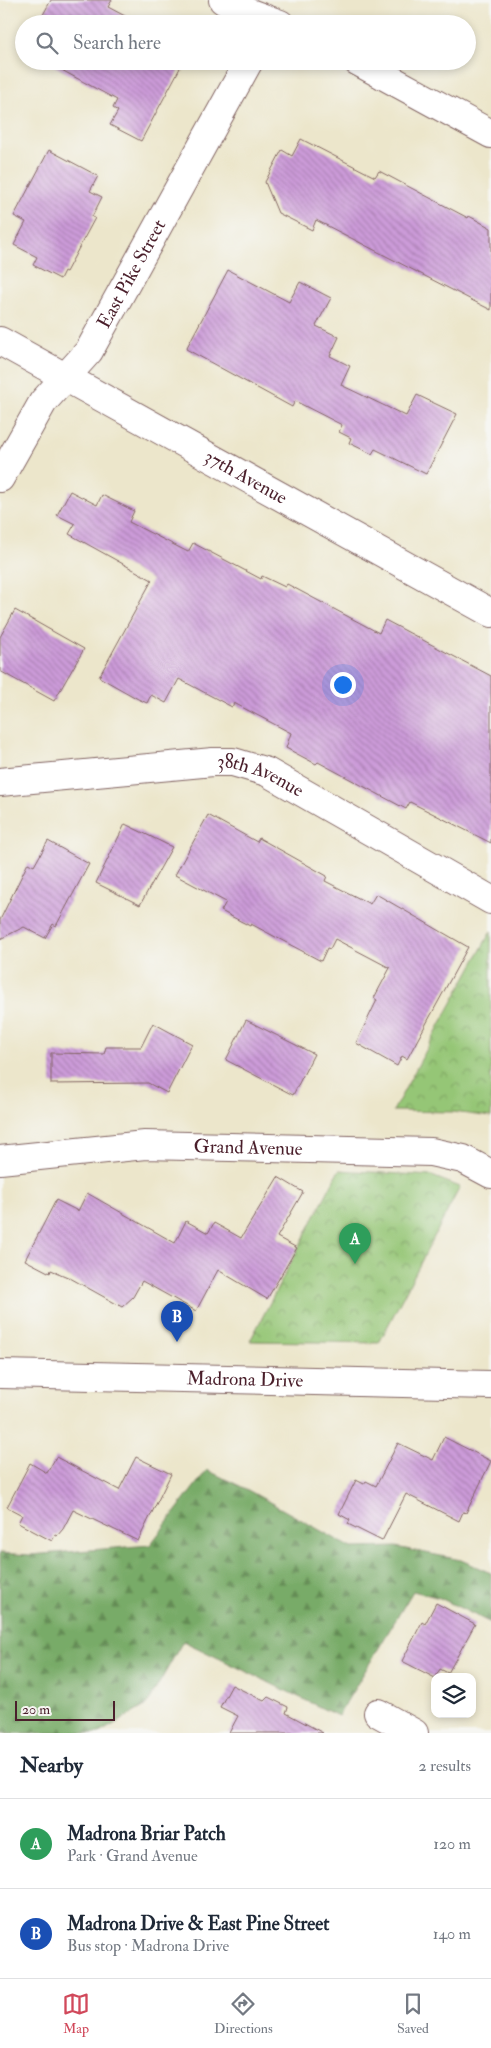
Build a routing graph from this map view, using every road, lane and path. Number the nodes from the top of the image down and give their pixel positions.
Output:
1 (224, 0) edge
2 (267, 15) edge
3 (244, 70) edge
4 (374, 70) edge
5 (491, 134) edge
6 (0, 341) edge
7 (65, 376) junction
8 (0, 478) edge
9 (491, 613) edge
10 (0, 782) edge
11 (491, 900) edge
12 (0, 1160) edge
13 (491, 1174) edge
14 (0, 1374) edge
15 (491, 1385) edge
16 (378, 1713) dead end
17 (414, 1733) edge

1 - 2 street
3 - 7 street, East Pike Street
4 - 5 street
6 - 7 street, 37th Avenue
7 - 8 street, East Pike Street
7 - 9 street, 37th Avenue
10 - 11 street, 38th Avenue
12 - 13 street, Grand Avenue
14 - 15 street, Madrona Drive
16 - 17 street

